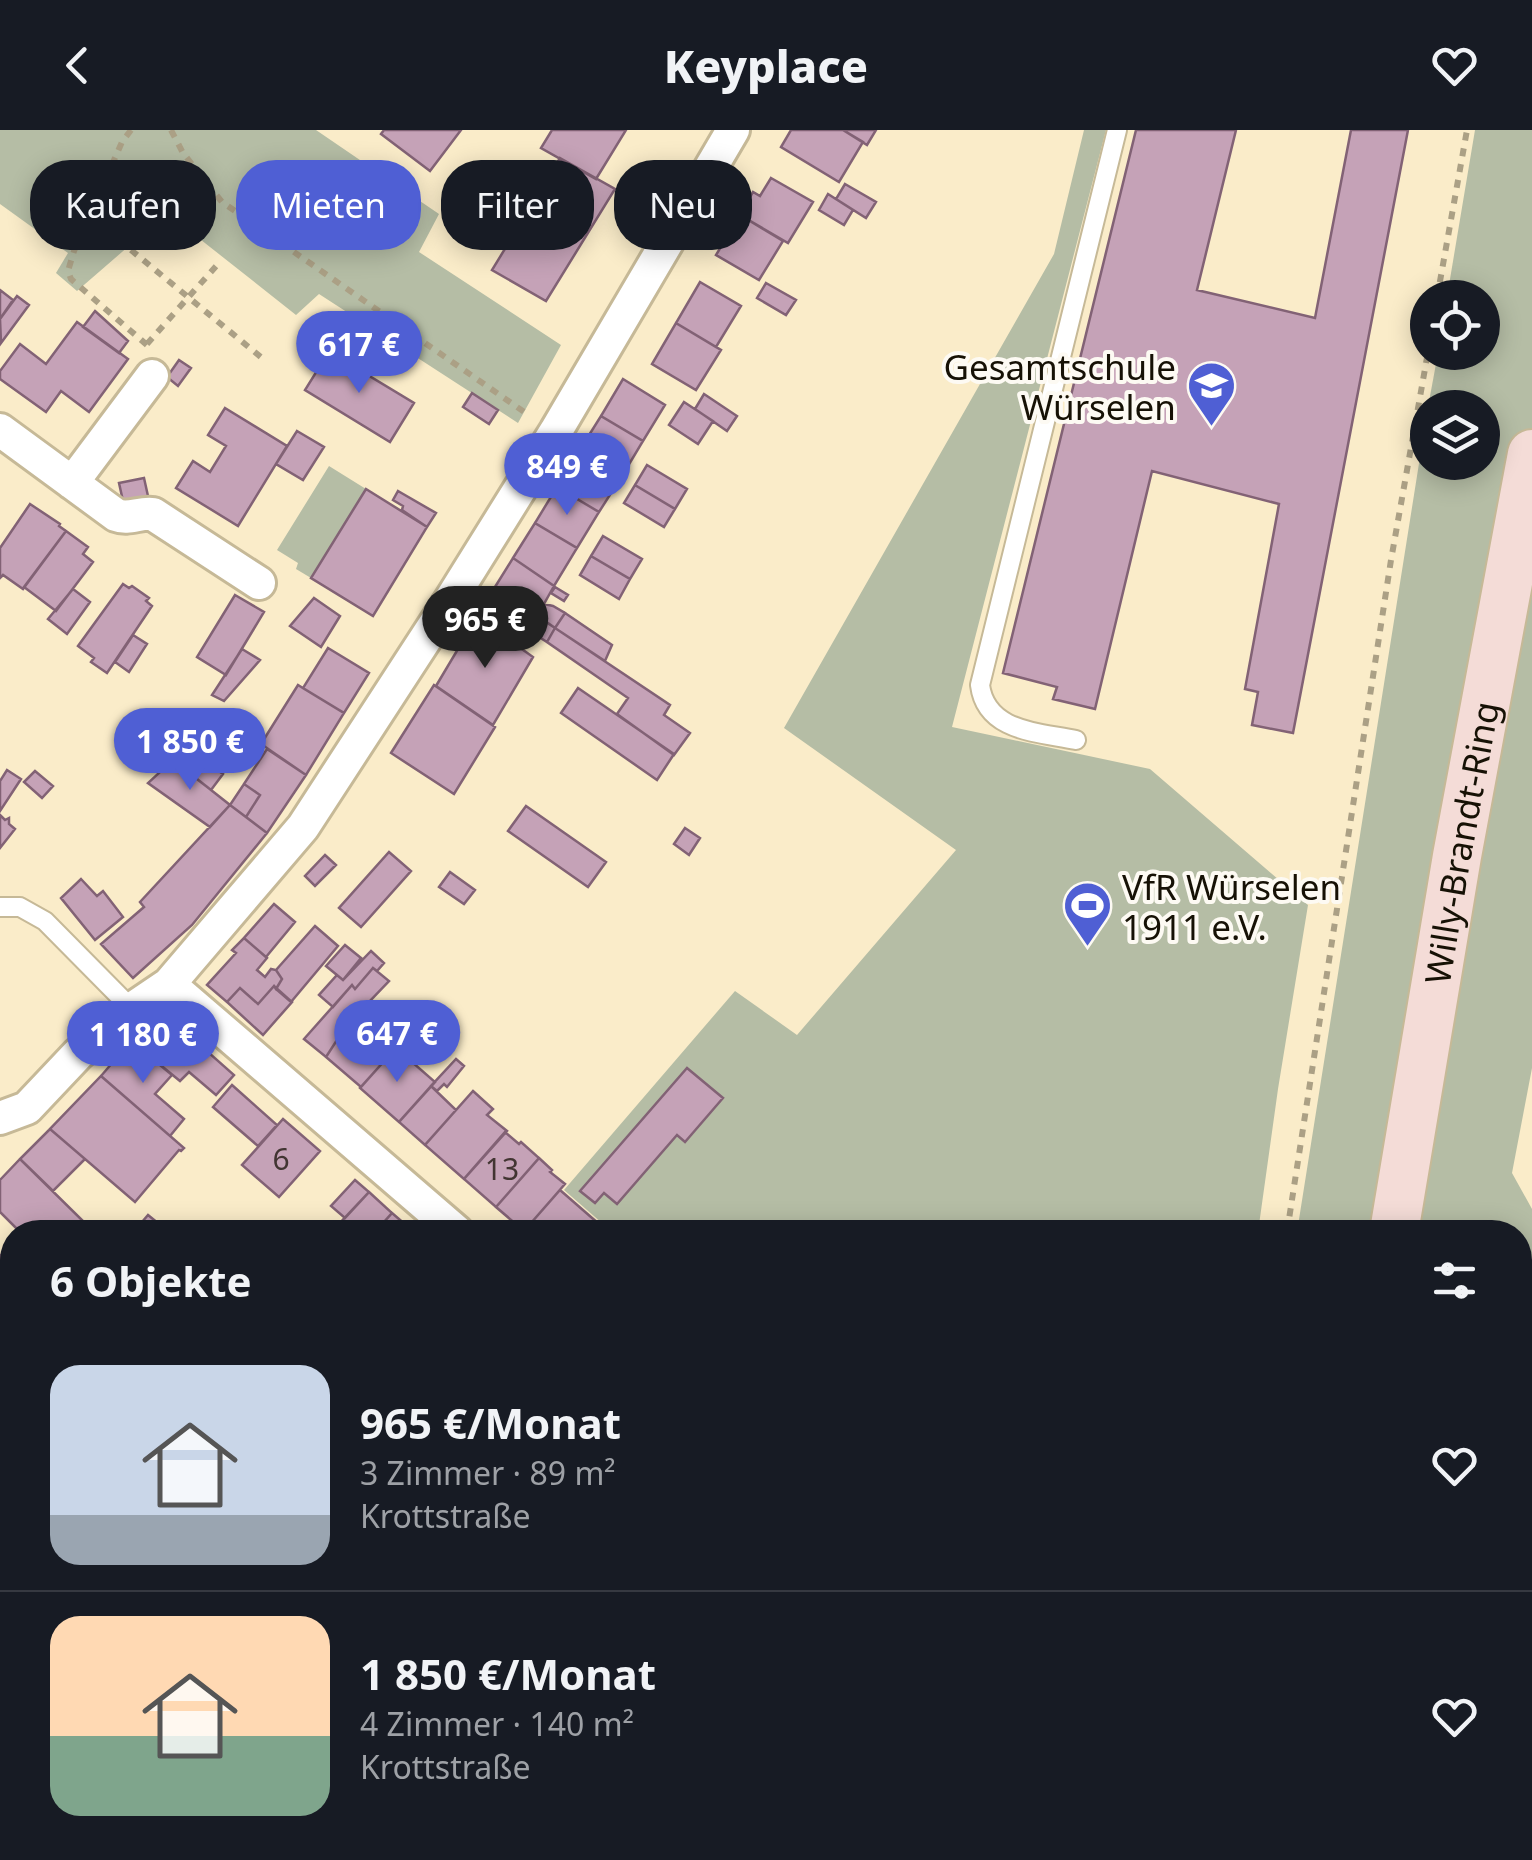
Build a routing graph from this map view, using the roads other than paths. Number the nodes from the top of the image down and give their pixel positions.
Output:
1 (733, 130) edge
2 (1117, 130) edge
3 (149, 360) road end
4 (0, 430) edge
5 (1532, 454) edge
6 (72, 483) junction
7 (259, 584) dead end
8 (1076, 740) dead end
9 (0, 907) edge
10 (169, 984) junction
11 (132, 1008) junction
12 (0, 1118) edge
13 (443, 1220) edge
14 (1396, 1220) edge

1 - 10 street
2 - 8 lane
3 - 6 street
4 - 6 street
5 - 14 main road, Willy-Brandt-Ring
6 - 7 street
9 - 11 lane
10 - 11 street
10 - 13 street
11 - 12 street

